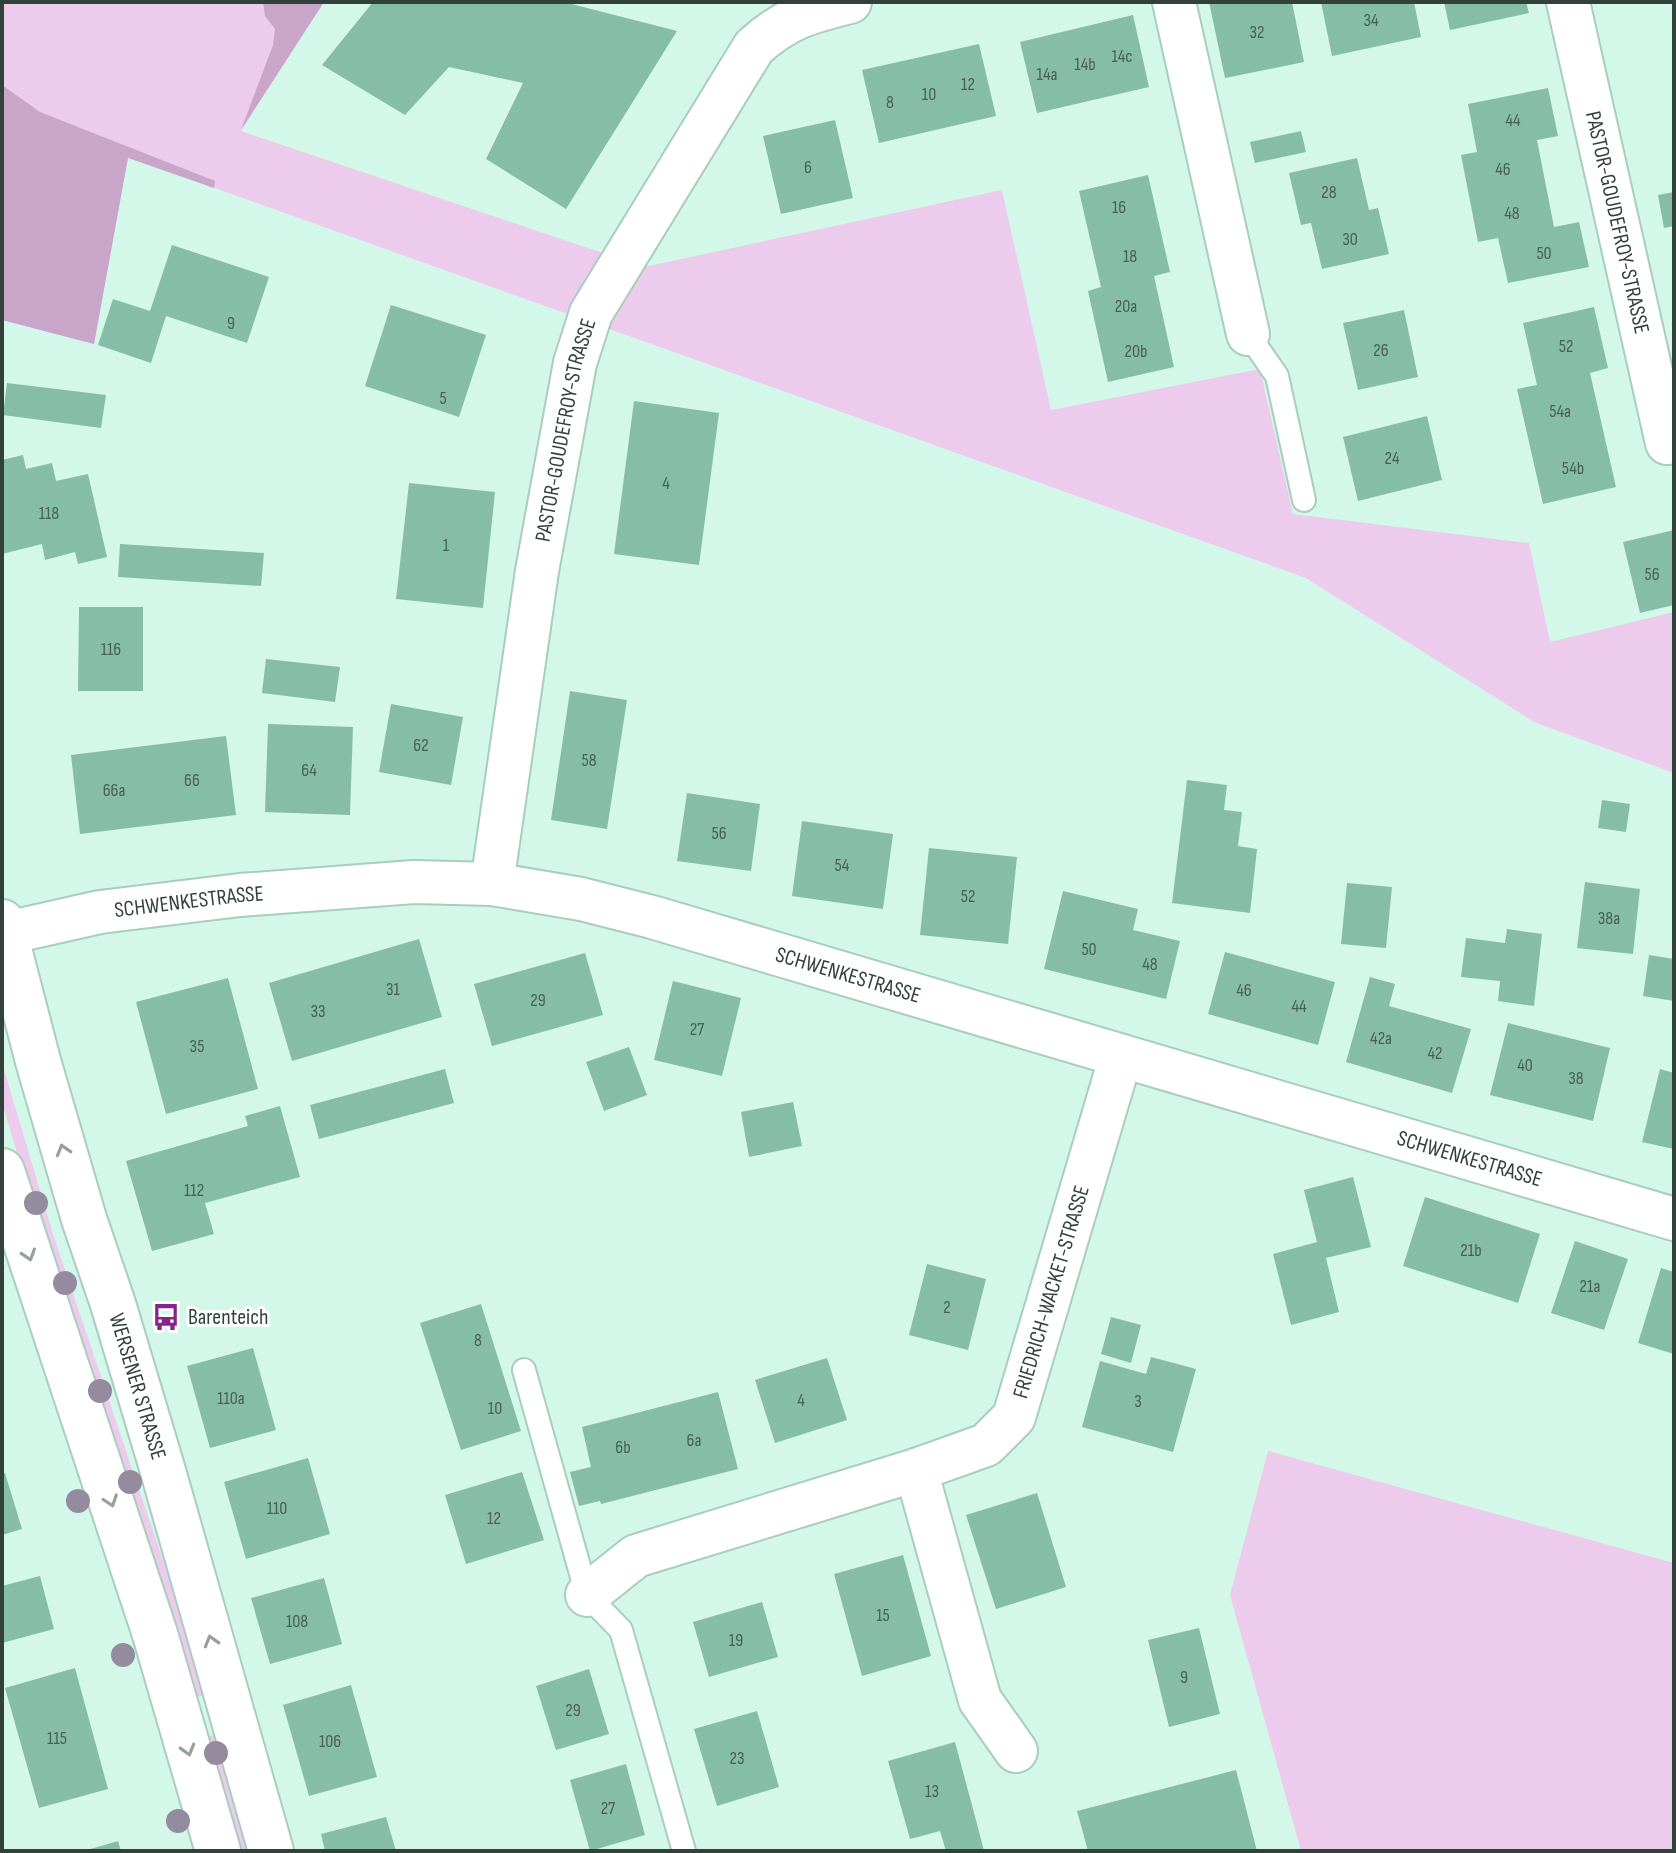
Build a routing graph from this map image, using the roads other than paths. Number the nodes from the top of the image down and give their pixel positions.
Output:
1 (850, 2) edge
2 (1174, 2) edge
3 (1568, 2) edge
4 (773, 14) edge
5 (1248, 334) joint
6 (1670, 447) edge
7 (1304, 500) dead end
8 (492, 884) junction
9 (3, 930) edge
10 (1121, 1056) junction
11 (2, 1171) edge
12 (1674, 1219) edge
13 (524, 1370) dead end
14 (916, 1470) junction
15 (587, 1595) junction
16 (1016, 1751) dead end
17 (218, 1851) edge
18 (271, 1851) edge
19 (684, 1851) edge

1 - 4 street, PASTOR-GOUDEFROY-STRASSE
2 - 5 street
3 - 6 street, PASTOR-GOUDEFROY-STRASSE
4 - 8 street, PASTOR-GOUDEFROY-STRASSE
5 - 7 lane
8 - 9 street, SCHWENKESTRASSE
8 - 10 street, SCHWENKESTRASSE
18 -> 9 main road, WERSENER STRASSE
10 - 12 street, SCHWENKESTRASSE
10 - 14 street, FRIEDRICH-WACKET-STRASSE
11 -> 17 main road
13 - 15 lane
14 - 15 street, FRIEDRICH-WACKET-STRASSE
14 - 16 street
15 - 19 lane

